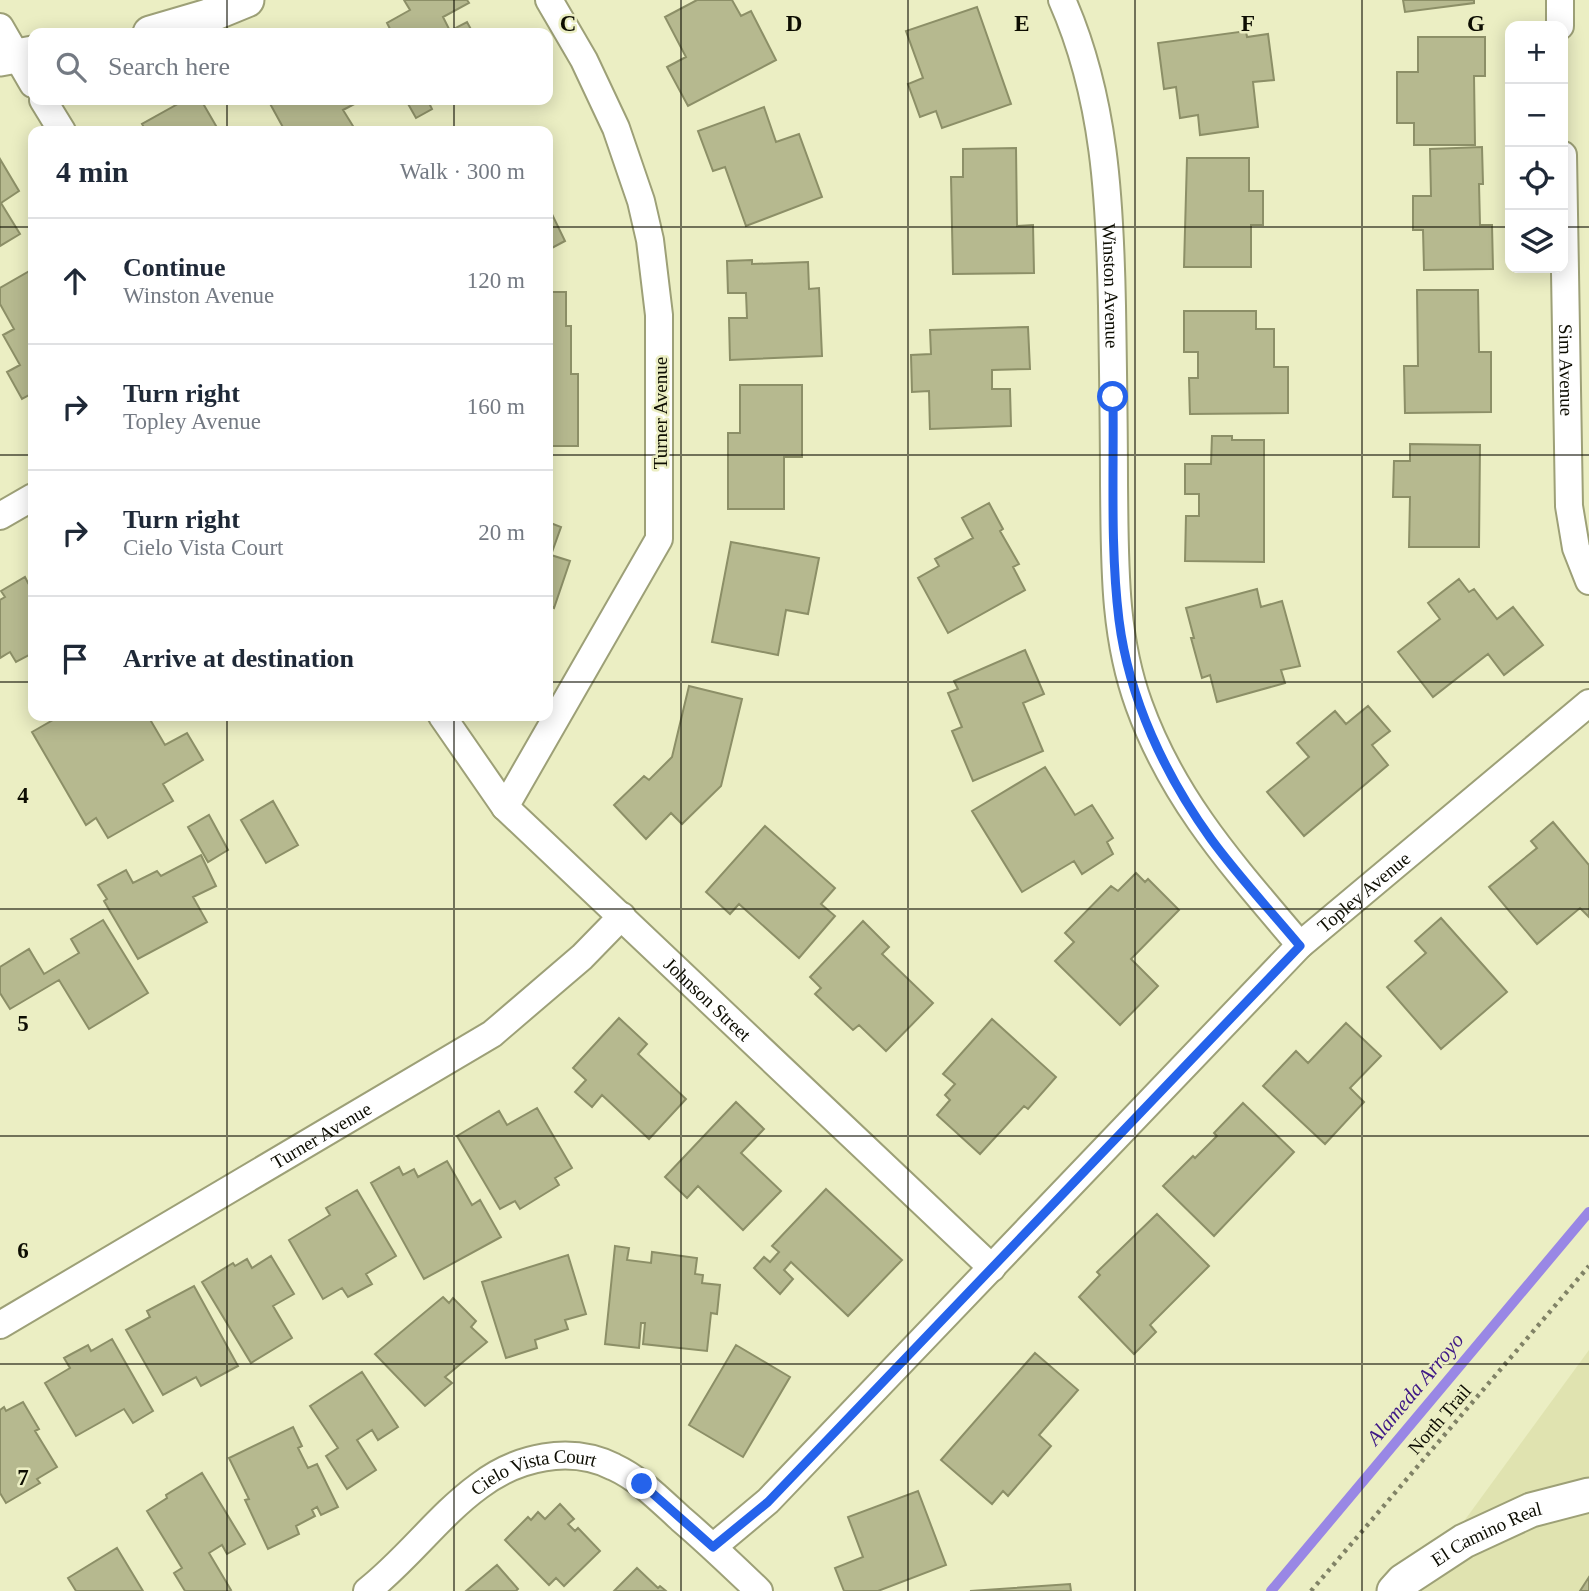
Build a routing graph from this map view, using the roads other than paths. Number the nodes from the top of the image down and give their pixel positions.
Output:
1 (247, 0) edge
2 (550, 0) edge
3 (1062, 0) edge
4 (1560, 0) edge
5 (1560, 21) edge
6 (0, 27) edge
7 (167, 28) edge
8 (21, 63) edge
9 (46, 105) edge
10 (59, 126) edge
11 (1564, 210) edge
12 (28, 500) edge
13 (0, 516) edge
14 (1589, 581) edge
15 (1589, 703) edge
16 (445, 721) edge
17 (505, 807) junction
18 (622, 916) junction
19 (1300, 946) junction
20 (992, 1268) junction
21 (0, 1325) edge
22 (1589, 1494) edge
23 (713, 1547) junction
24 (367, 1591) edge
25 (759, 1591) edge
26 (1394, 1591) edge

1 - 7 street
2 - 17 street, Turner Avenue
3 - 19 street, Winston Avenue
4 - 5 street
6 - 8 street
9 - 10 street
11 - 14 street, Sim Avenue
12 - 13 street
15 - 19 street, Topley Avenue
16 - 17 street, Johnson Street
17 - 18 street, Johnson Street
18 - 20 street, Johnson Street
18 - 21 street, Turner Avenue
19 - 20 street, Topley Avenue
20 - 23 street, Topley Avenue
22 - 26 street, El Camino Real
23 - 24 street, Cielo Vista Court
23 - 25 street, Cielo Vista Court

